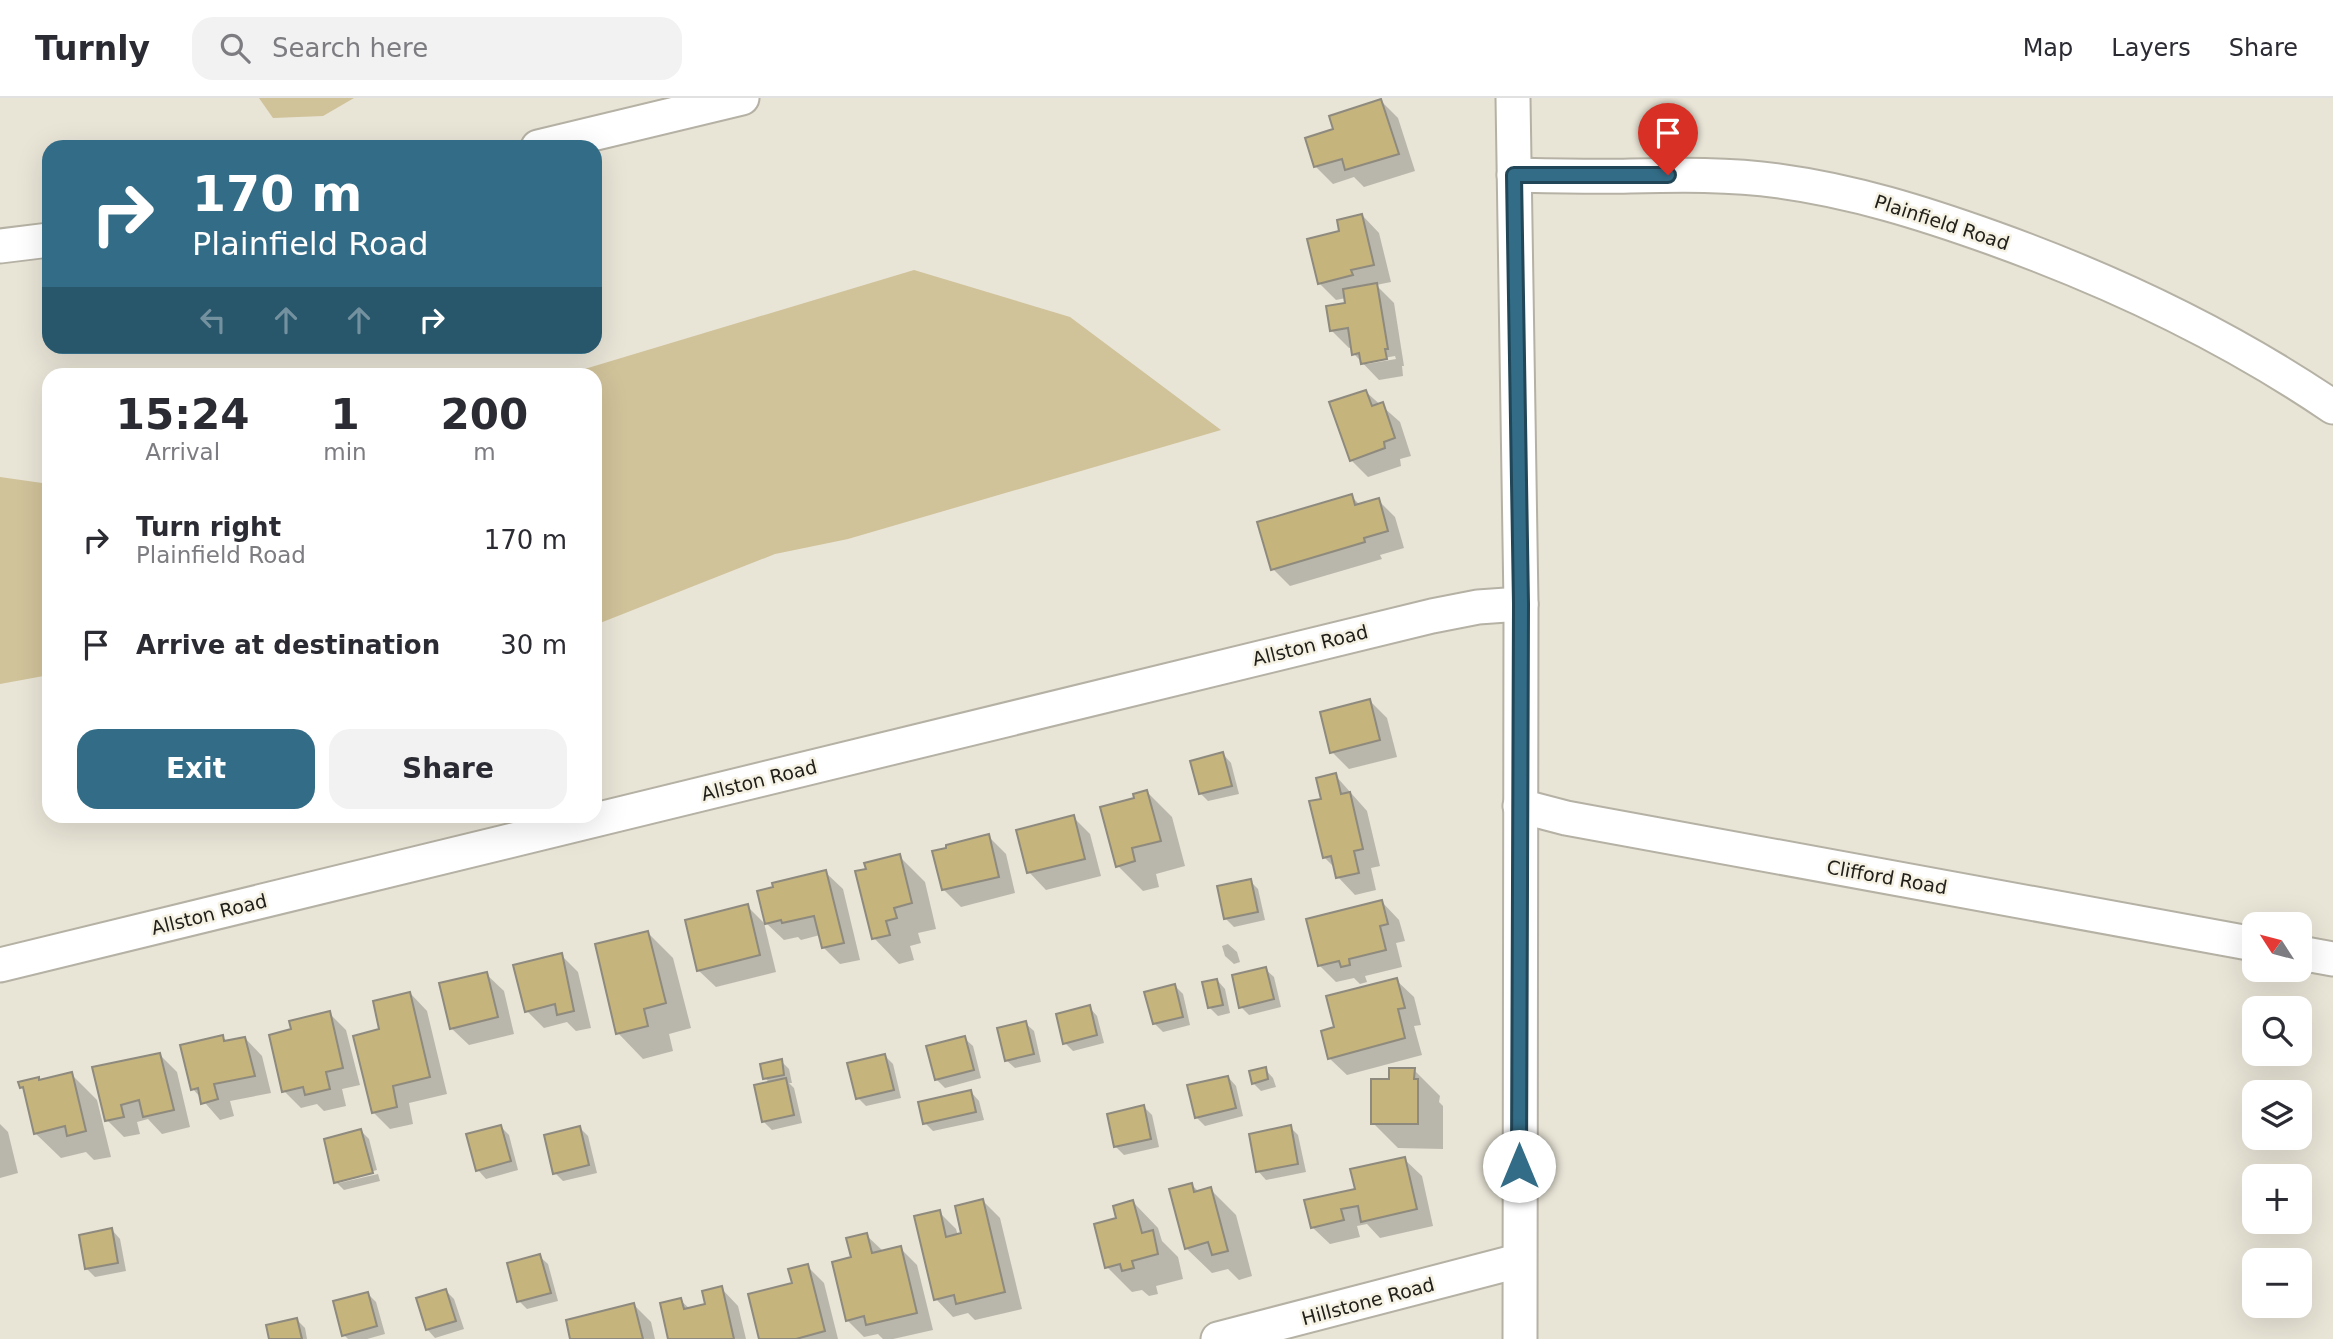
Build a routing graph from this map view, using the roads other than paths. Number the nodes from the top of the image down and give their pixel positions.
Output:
1 (742, 98) edge
2 (1513, 98) edge
3 (567, 140) edge
4 (1514, 175) junction
5 (42, 241) edge
6 (0, 246) edge
7 (2333, 407) edge
8 (1521, 604) junction
9 (1520, 806) junction
10 (602, 818) edge
11 (583, 823) edge
12 (2242, 942) edge
13 (2312, 955) edge
14 (2333, 959) edge
15 (0, 965) edge
16 (1518, 1261) junction
17 (1218, 1339) edge
18 (1520, 1339) edge

1 - 3 street
2 - 4 street
4 - 7 street, Plainfield Road
4 - 8 street
5 - 6 street
8 - 9 street
8 - 10 street, Allston Road
9 - 12 street, Clifford Road
9 - 16 street
11 - 15 street, Allston Road
13 - 14 street
16 - 17 street, Hillstone Road
16 - 18 street

